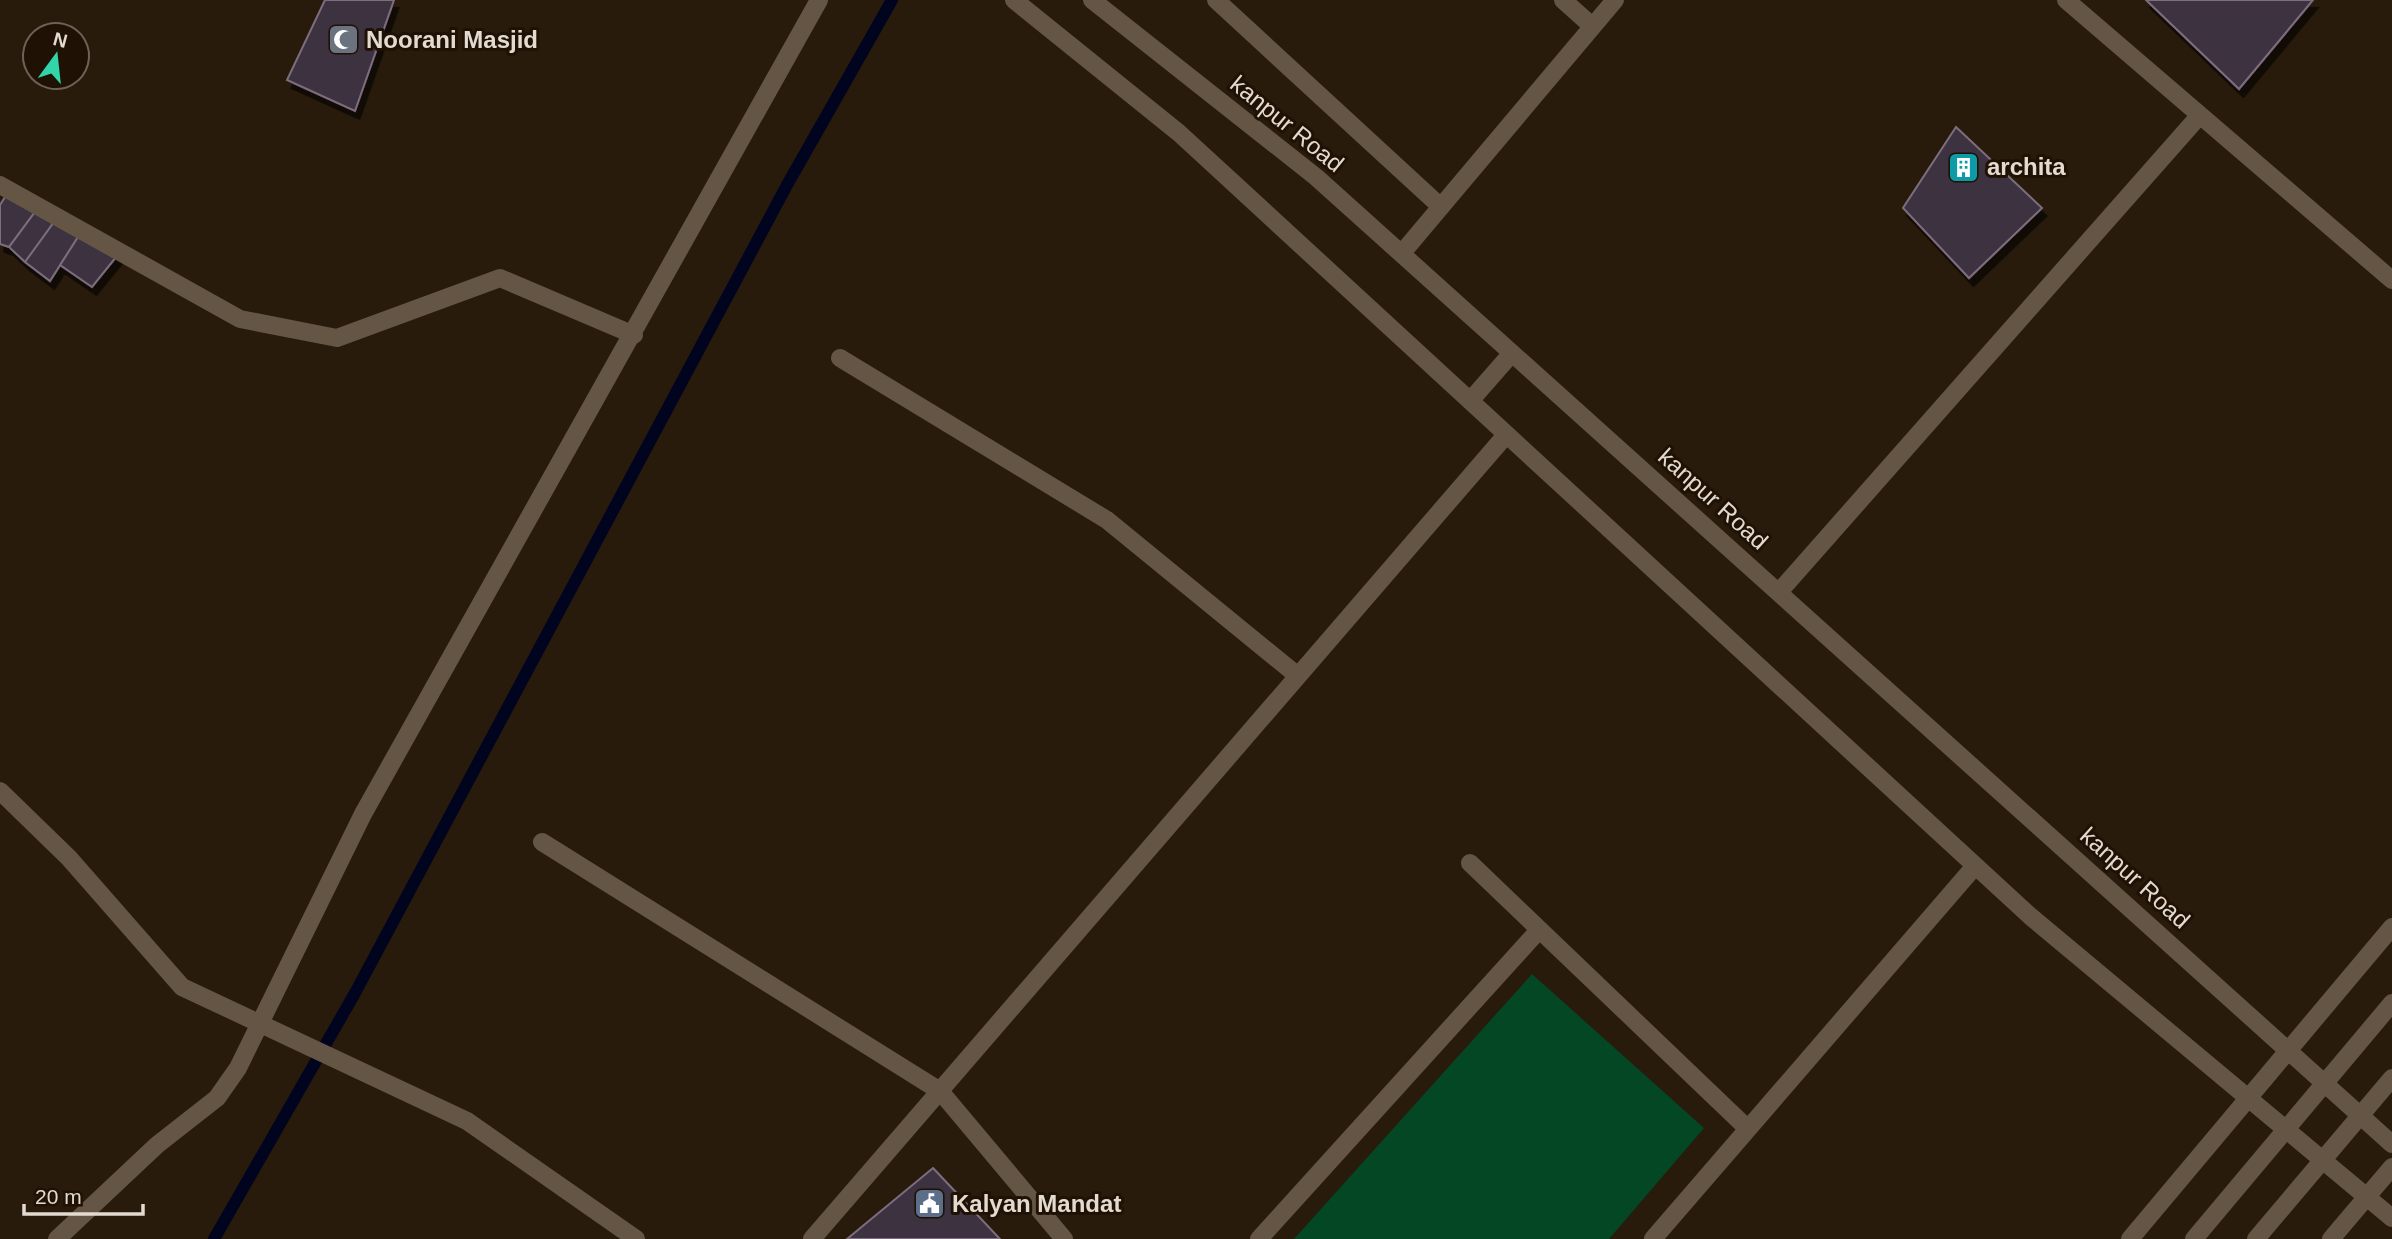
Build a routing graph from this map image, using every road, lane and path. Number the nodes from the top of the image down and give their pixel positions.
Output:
1 (819, 0) edge
2 (1091, 0) edge
3 (1216, 0) edge
4 (1563, 0) edge
5 (1615, 0) edge
6 (2066, 0) edge
7 (1016, 1) edge
8 (1592, 26) junction
9 (2200, 115) junction
10 (0, 185) edge
11 (1440, 207) junction
12 (1402, 253) junction
13 (2392, 280) edge
14 (634, 335) junction
15 (1512, 353) junction
16 (840, 358) dead end
17 (1470, 401) junction
18 (1506, 435) junction
19 (1779, 592) junction
20 (1298, 676) junction
21 (0, 791) edge
22 (542, 842) dead end
23 (1470, 863) dead end
24 (1975, 866) junction
25 (2392, 927) edge
26 (1539, 930) junction
27 (2392, 1003) edge
28 (265, 1027) junction
29 (2289, 1049) junction
30 (2392, 1078) edge
31 (940, 1091) junction
32 (2247, 1097) junction
33 (1748, 1129) junction
34 (2392, 1144) edge
35 (2392, 1167) edge
36 (2367, 1196) junction
37 (2392, 1218) edge
38 (57, 1239) edge
39 (636, 1239) edge
40 (812, 1239) edge
41 (1064, 1239) edge
42 (1259, 1239) edge
43 (1653, 1239) edge
44 (2130, 1239) edge
45 (2194, 1239) edge
46 (2256, 1239) edge
47 (2331, 1239) edge

1 - 14 street
2 - 12 street, kanpur Road
3 - 11 street
4 - 8 street
5 - 8 street
6 - 9 street
7 - 17 street
8 - 11 street
9 - 13 street
9 - 19 street
10 - 14 street
11 - 12 street
12 - 15 street, kanpur Road
14 - 28 street
15 - 17 street
15 - 19 street, kanpur Road
16 - 20 street
17 - 18 street
18 - 20 street
18 - 24 street
19 - 29 street, kanpur Road
20 - 31 street
21 - 28 street
22 - 31 street
23 - 26 street
24 - 32 street
24 - 33 street
25 - 29 street
26 - 33 street
26 - 42 street
27 - 45 street
28 - 38 street
28 - 39 street
29 - 32 street
29 - 34 street, kanpur Road
30 - 46 street
31 - 40 street
31 - 41 street
32 - 36 street
32 - 44 street
33 - 43 street
35 - 36 street
36 - 37 street
36 - 47 street

